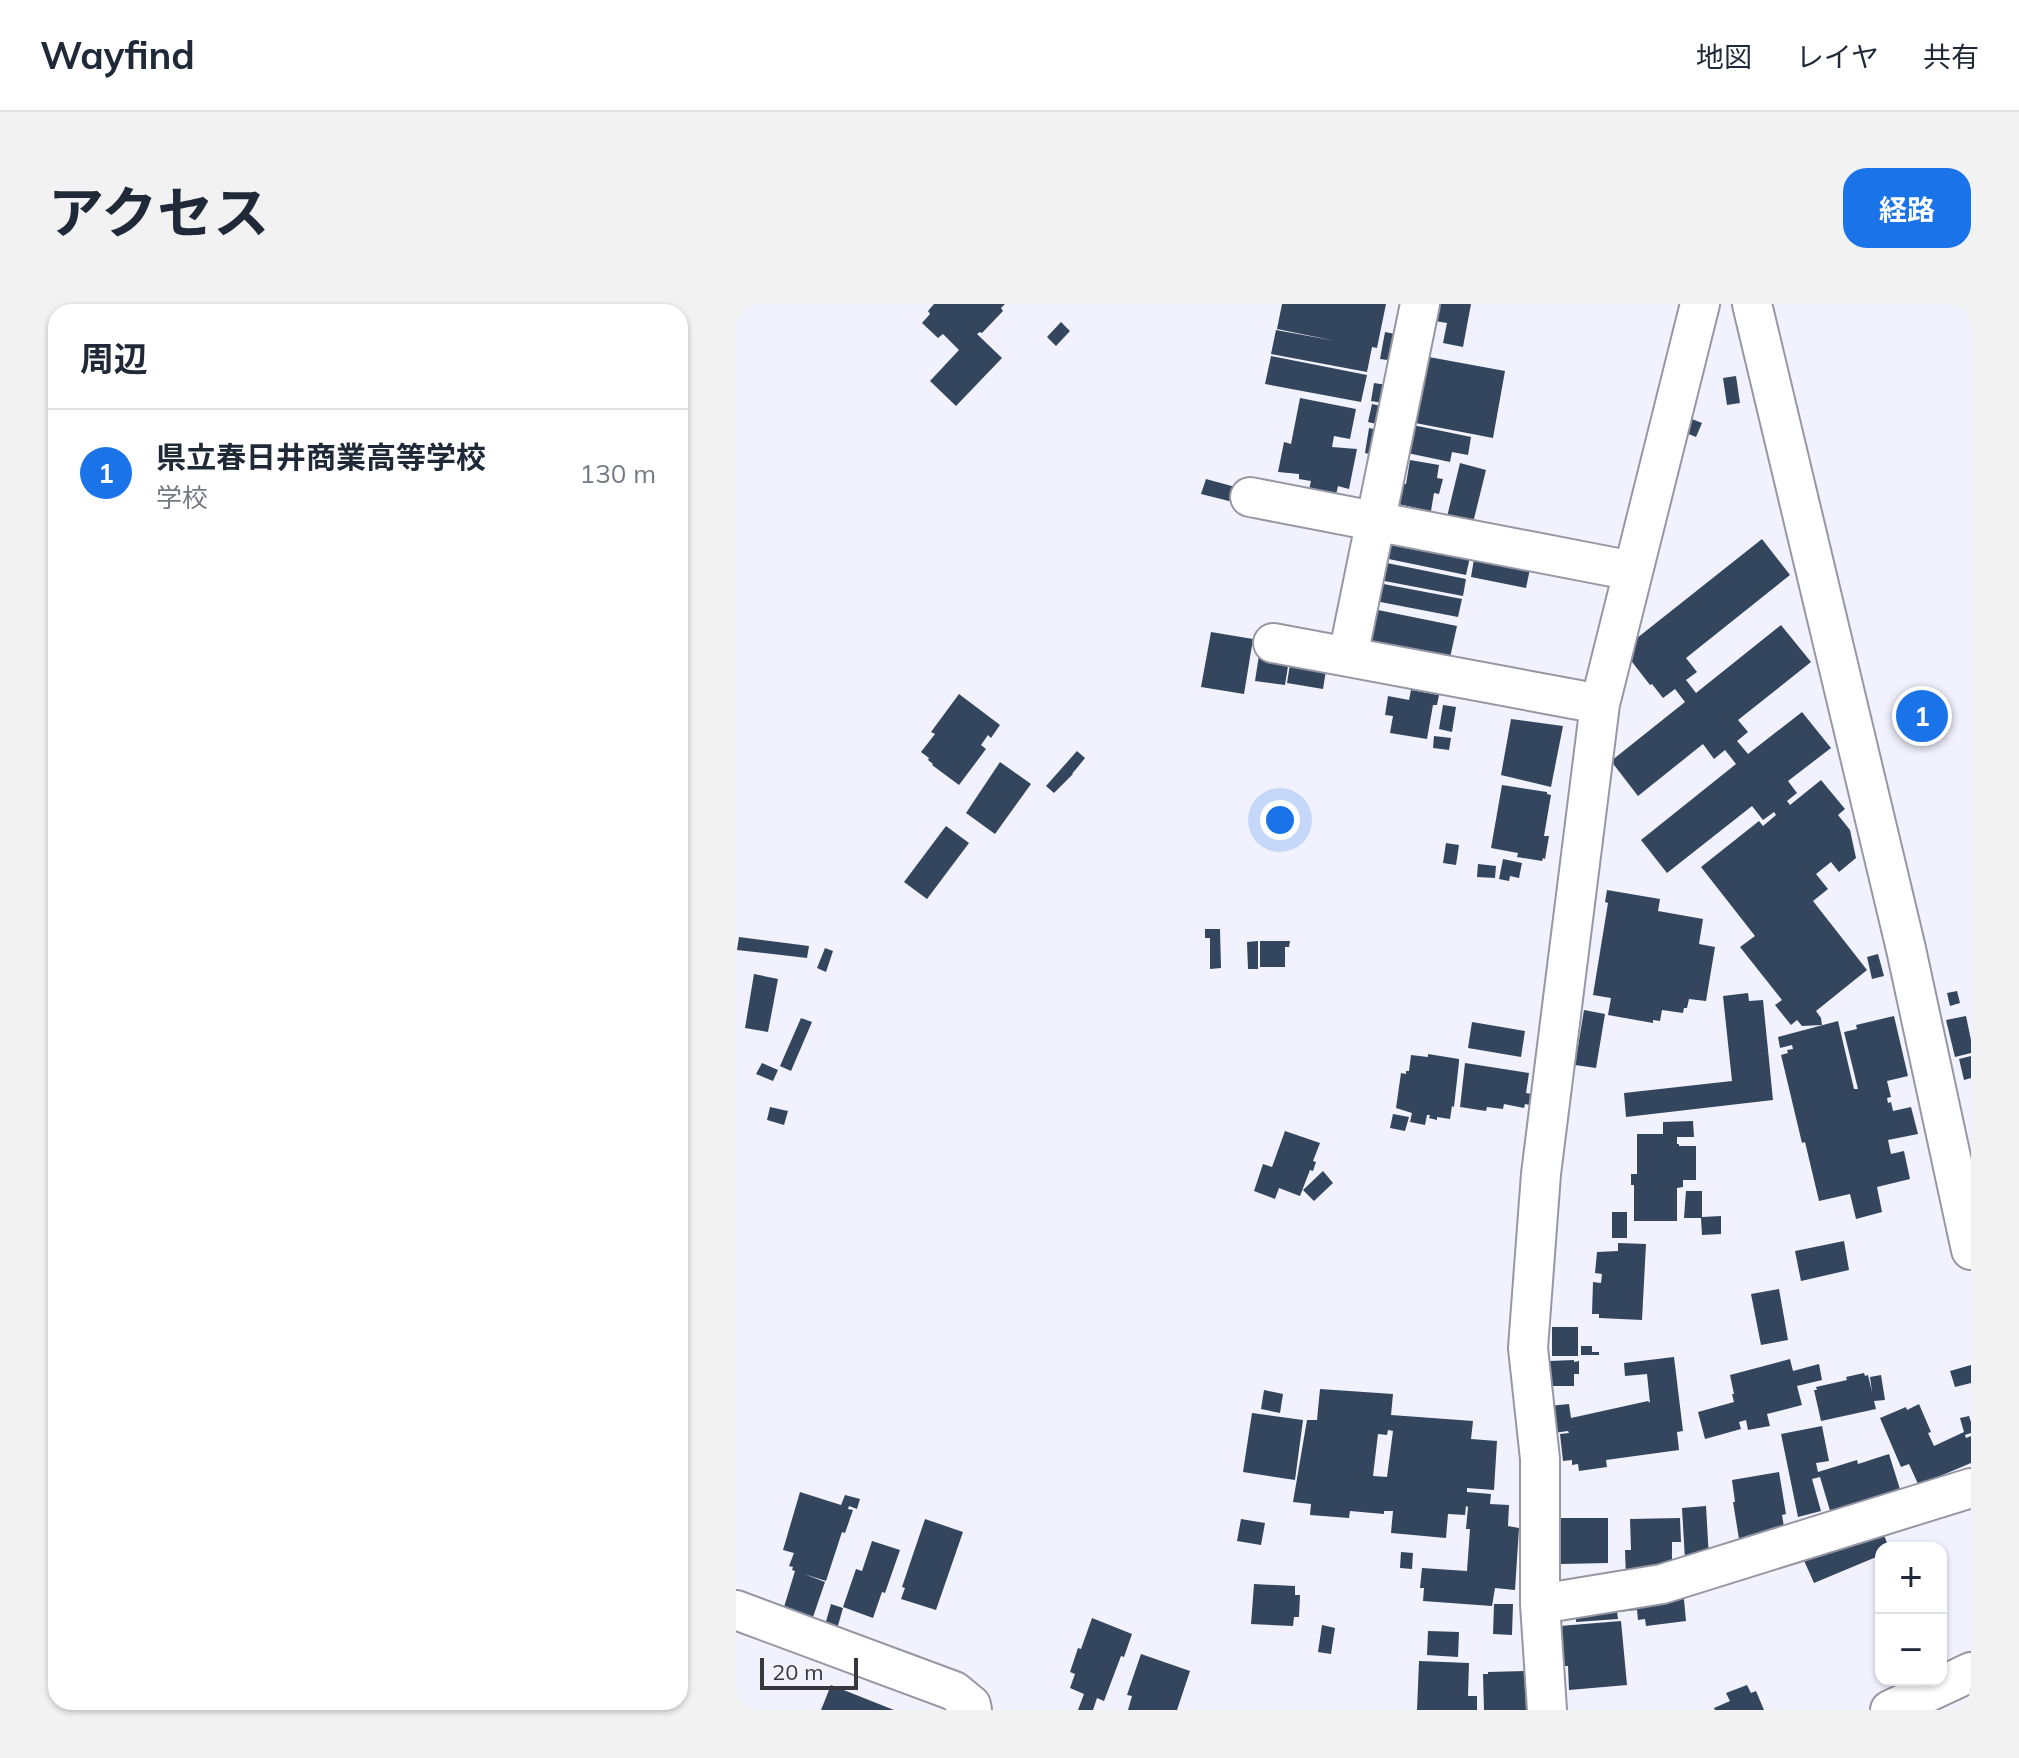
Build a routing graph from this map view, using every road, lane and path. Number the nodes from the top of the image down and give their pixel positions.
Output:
1 (1420, 304) edge
2 (1700, 304) edge
3 (1752, 304) edge
4 (1250, 497) dead end
5 (1375, 520) junction
6 (1633, 571) junction
7 (1273, 643) dead end
8 (1348, 656) junction
9 (1600, 704) junction
10 (1971, 1250) edge
11 (1971, 1488) edge
12 (1540, 1604) junction
13 (736, 1610) edge
14 (1971, 1672) edge
15 (972, 1710) edge
16 (1547, 1710) edge
17 (1890, 1710) edge

1 - 5 street
2 - 6 street
3 - 10 street
4 - 5 street
5 - 6 street
5 - 8 street
6 - 9 street
7 - 8 street
8 - 9 street
9 - 12 street
11 - 12 street
12 - 16 street
13 - 15 street
14 - 17 street

